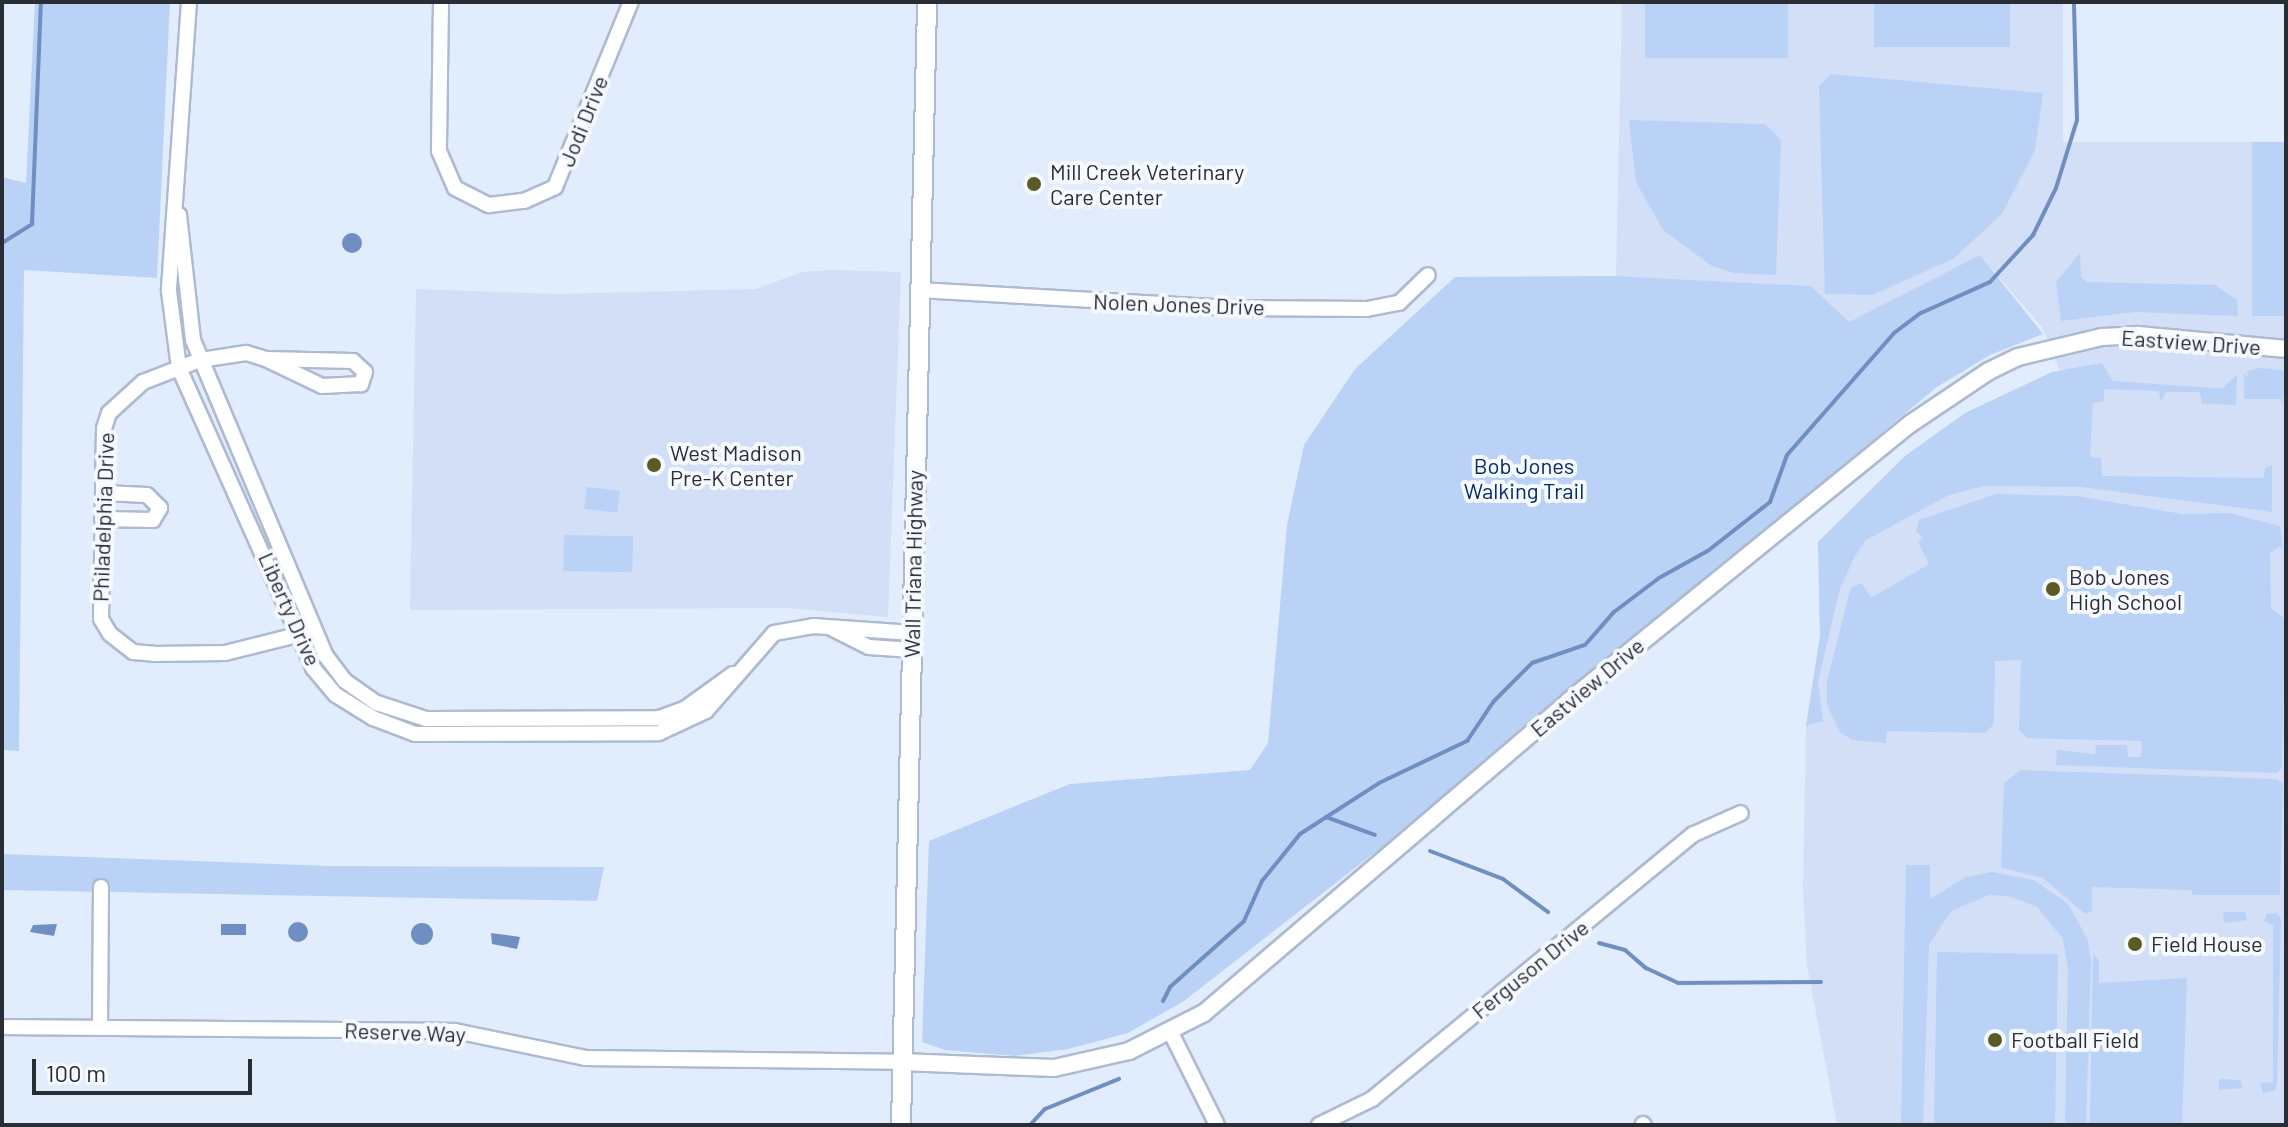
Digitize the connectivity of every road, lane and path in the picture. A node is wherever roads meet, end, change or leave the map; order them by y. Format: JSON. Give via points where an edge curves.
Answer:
{"nodes":[{"id":1,"x":189,"y":2,"type":"edge"},
{"id":2,"x":441,"y":2,"type":"edge"},
{"id":3,"x":631,"y":2,"type":"edge"},
{"id":4,"x":927,"y":2,"type":"edge"},
{"id":5,"x":177,"y":199,"type":"junction"},
{"id":6,"x":1428,"y":275,"type":"dead end"},
{"id":7,"x":919,"y":290,"type":"junction"},
{"id":8,"x":2286,"y":349,"type":"edge"},
{"id":9,"x":266,"y":359,"type":"junction"},
{"id":10,"x":200,"y":360,"type":"junction"},
{"id":11,"x":179,"y":368,"type":"junction"},
{"id":12,"x":103,"y":493,"type":"junction"},
{"id":13,"x":102,"y":519,"type":"junction"},
{"id":14,"x":315,"y":629,"type":"junction"},
{"id":15,"x":299,"y":635,"type":"junction"},
{"id":16,"x":912,"y":641,"type":"junction"},
{"id":17,"x":736,"y":672,"type":"junction"},
{"id":18,"x":1741,"y":813,"type":"dead end"},
{"id":19,"x":101,"y":887,"type":"dead end"},
{"id":20,"x":2,"y":1027,"type":"edge"},
{"id":21,"x":100,"y":1028,"type":"junction"},
{"id":22,"x":1170,"y":1031,"type":"junction"},
{"id":23,"x":902,"y":1062,"type":"junction"},
{"id":24,"x":901,"y":1125,"type":"edge"},
{"id":25,"x":1217,"y":1125,"type":"edge"},
{"id":26,"x":1319,"y":1125,"type":"edge"}],
"edges":[{"from":1,"to":5,"type":"street","name":"Liberty Drive"},
{"from":2,"to":3,"type":"street","name":"Jodi Drive","via":[[439,151],[455,188],[489,205],[524,201],[555,187]]},
{"from":4,"to":7,"type":"main road","name":"Wall Triana Highway"},
{"from":5,"to":10,"type":"street","name":"Liberty Drive","via":[[187,312]]},
{"from":5,"to":11,"type":"street","name":"Liberty Drive","via":[[169,291]]},
{"from":6,"to":7,"type":"street","name":"Nolen Jones Drive","via":[[1399,303],[1367,309],[1234,308]]},
{"from":7,"to":16,"type":"main road","name":"Wall Triana Highway"},
{"from":8,"to":22,"type":"street","name":"Eastview Drive","via":[[2102,337],[2018,357],[1989,371],[1910,424],[1569,701],[1204,1013]]},
{"from":9,"to":9,"type":"street","name":"Philadelphia Drive","via":[[353,361],[365,372],[361,384],[322,386]]},
{"from":9,"to":10,"type":"street","name":"Philadelphia Drive","via":[[246,353]]},
{"from":10,"to":11,"type":"street","name":"Philadelphia Drive"},
{"from":10,"to":14,"type":"street","name":"Liberty Drive"},
{"from":11,"to":12,"type":"street","name":"Philadelphia Drive","via":[[143,382],[109,413]]},
{"from":11,"to":15,"type":"street","name":"Liberty Drive"},
{"from":12,"to":13,"type":"street","name":"Philadelphia Drive"},
{"from":12,"to":13,"type":"street","via":[[147,495],[160,508],[153,520]]},
{"from":13,"to":15,"type":"street","name":"Philadelphia Drive","via":[[101,619],[133,652],[225,653]]},
{"from":14,"to":15,"type":"street","name":"Philadelphia Drive"},
{"from":14,"to":17,"type":"street","name":"Liberty Drive","via":[[345,681],[377,703],[426,719],[659,718],[686,708]]},
{"from":15,"to":17,"type":"street","name":"Liberty Drive","via":[[313,668],[336,695],[373,718],[415,734],[670,731],[706,711]]},
{"from":16,"to":17,"type":"street","name":"Liberty Drive","via":[[869,647],[833,629],[798,627],[774,633]]},
{"from":16,"to":23,"type":"main road","name":"Wall Triana Highway"},
{"from":18,"to":26,"type":"street","name":"Ferguson Drive","via":[[1694,834],[1372,1099]]},
{"from":19,"to":21,"type":"street"},
{"from":20,"to":21,"type":"street","name":"Reserve Way"},
{"from":21,"to":23,"type":"street","name":"Reserve Way","via":[[455,1031],[585,1058]]},
{"from":22,"to":23,"type":"street","name":"Eastview Drive","via":[[1129,1051],[1054,1068]]},
{"from":22,"to":25,"type":"street"},
{"from":23,"to":24,"type":"main road","name":"Wall Triana Highway"}]}
